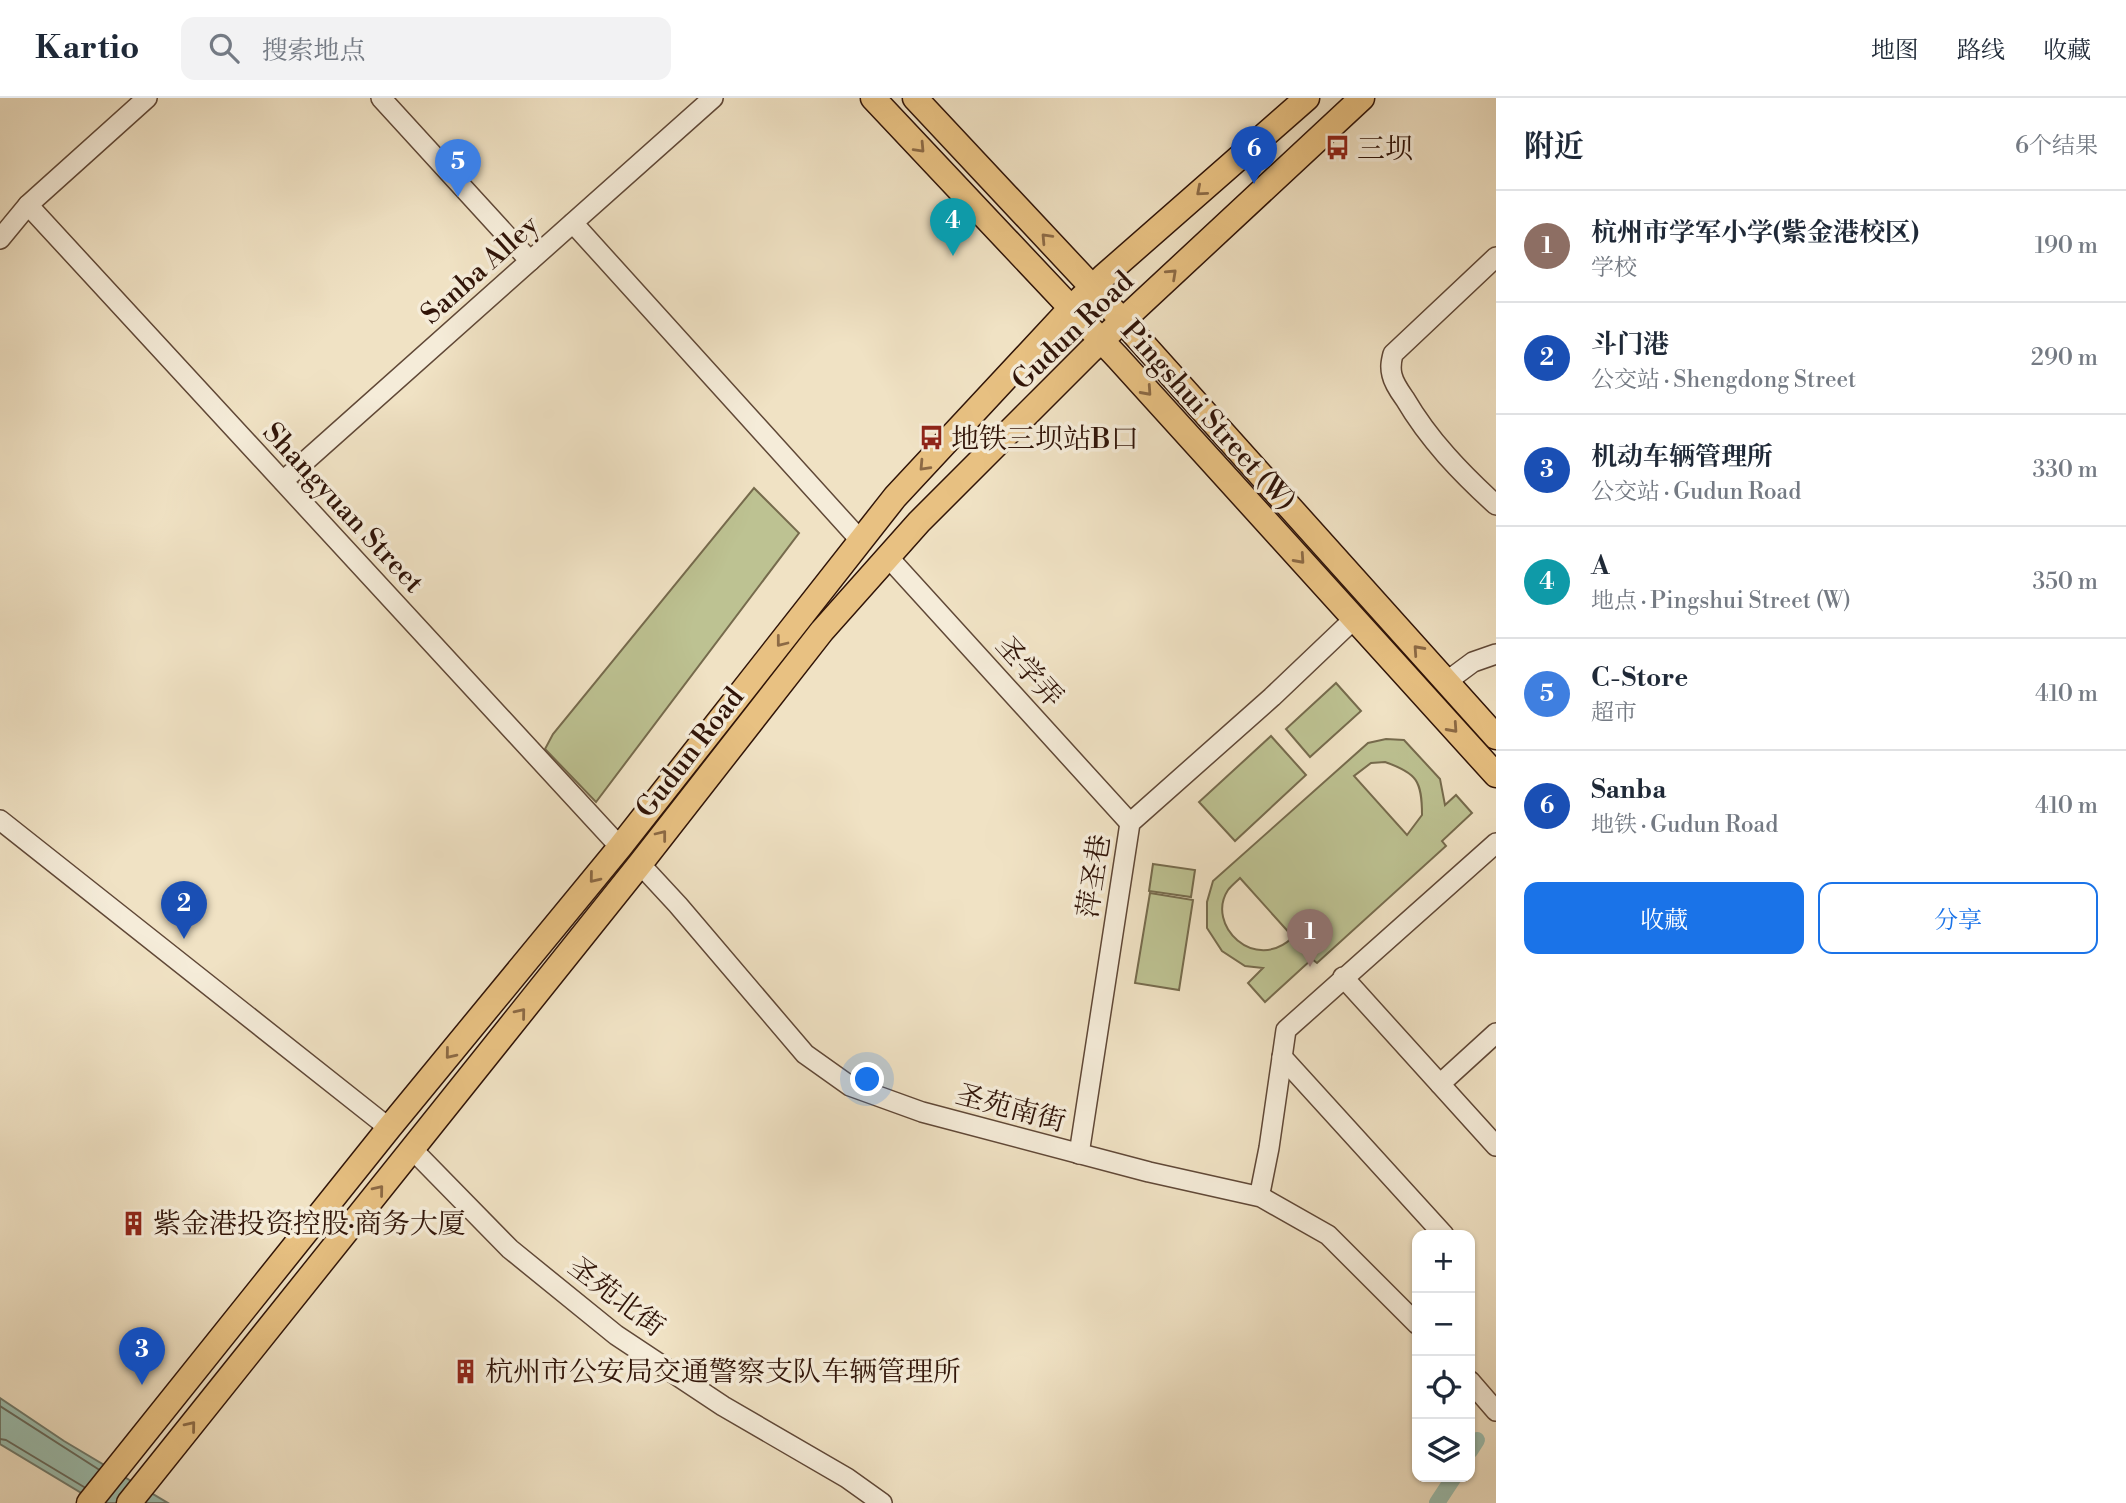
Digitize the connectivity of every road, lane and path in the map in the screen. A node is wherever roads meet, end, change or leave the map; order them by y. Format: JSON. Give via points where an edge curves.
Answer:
{"nodes":[{"id":1,"x":147,"y":98,"type":"edge"},
{"id":2,"x":381,"y":98,"type":"edge"},
{"id":3,"x":713,"y":98,"type":"edge"},
{"id":4,"x":873,"y":98,"type":"edge"},
{"id":5,"x":915,"y":98,"type":"edge"},
{"id":6,"x":1307,"y":98,"type":"edge"},
{"id":7,"x":1362,"y":98,"type":"edge"},
{"id":8,"x":28,"y":205,"type":"junction"},
{"id":9,"x":573,"y":223,"type":"junction"},
{"id":10,"x":0,"y":239,"type":"edge"},
{"id":11,"x":1496,"y":257,"type":"edge"},
{"id":12,"x":530,"y":261,"type":"junction"},
{"id":13,"x":1093,"y":288,"type":"junction"},
{"id":14,"x":1071,"y":309,"type":"junction"},
{"id":15,"x":1122,"y":321,"type":"junction"},
{"id":16,"x":1101,"y":340,"type":"junction"},
{"id":17,"x":283,"y":481,"type":"junction"},
{"id":18,"x":1496,"y":505,"type":"edge"},
{"id":19,"x":860,"y":541,"type":"junction"},
{"id":20,"x":888,"y":557,"type":"junction"},
{"id":21,"x":1354,"y":619,"type":"junction"},
{"id":22,"x":1496,"y":654,"type":"edge"},
{"id":23,"x":1446,"y":682,"type":"junction"},
{"id":24,"x":1496,"y":737,"type":"edge"},
{"id":25,"x":1496,"y":775,"type":"edge"},
{"id":26,"x":0,"y":820,"type":"edge"},
{"id":27,"x":1130,"y":823,"type":"junction"},
{"id":28,"x":1496,"y":843,"type":"edge"},
{"id":29,"x":620,"y":847,"type":"junction"},
{"id":30,"x":640,"y":864,"type":"junction"},
{"id":31,"x":1343,"y":977,"type":"junction"},
{"id":32,"x":1496,"y":1033,"type":"edge"},
{"id":33,"x":1283,"y":1057,"type":"junction"},
{"id":34,"x":1440,"y":1084,"type":"junction"},
{"id":35,"x":389,"y":1128,"type":"junction"},
{"id":36,"x":1496,"y":1146,"type":"edge"},
{"id":37,"x":412,"y":1149,"type":"junction"},
{"id":38,"x":1079,"y":1154,"type":"junction"},
{"id":39,"x":1261,"y":1188,"type":"dead end"},
{"id":40,"x":1439,"y":1230,"type":"edge"},
{"id":41,"x":1412,"y":1319,"type":"edge"},
{"id":42,"x":1475,"y":1387,"type":"edge"},
{"id":43,"x":1496,"y":1411,"type":"edge"},
{"id":44,"x":89,"y":1503,"type":"edge"},
{"id":45,"x":129,"y":1503,"type":"edge"},
{"id":46,"x":882,"y":1503,"type":"edge"}],
"edges":[{"from":1,"to":8,"type":"street"},
{"from":2,"to":12,"type":"street"},
{"from":3,"to":9,"type":"street","name":"Sanba Alley"},
{"from":4,"to":14,"type":"main road","name":"Pingshui Street (W)","one_way":true},
{"from":13,"to":5,"type":"main road","name":"Pingshui Street (W)","one_way":true},
{"from":6,"to":13,"type":"main road","name":"Gudun Road","one_way":true},
{"from":15,"to":7,"type":"main road","name":"Gudun Road","one_way":true},
{"from":8,"to":10,"type":"street"},
{"from":8,"to":17,"type":"street","name":"Shangyuan Street"},
{"from":9,"to":12,"type":"street","name":"Sanba Alley"},
{"from":9,"to":19,"type":"street"},
{"from":11,"to":18,"type":"street","via":[[1393,354],[1390,366],[1392,379],[1433,440]]},
{"from":12,"to":17,"type":"street","name":"Sanba Alley"},
{"from":13,"to":14,"type":"main road","name":"Gudun Road"},
{"from":13,"to":15,"type":"main road","name":"Pingshui Street (W)"},
{"from":14,"to":16,"type":"main road","name":"Pingshui Street (W)"},
{"from":14,"to":19,"type":"main road","name":"Gudun Road","one_way":true,"via":[[895,497]]},
{"from":15,"to":16,"type":"main road","name":"Gudun Road"},
{"from":23,"to":15,"type":"main road","name":"Pingshui Street (W)","one_way":true},
{"from":16,"to":20,"type":"main road","name":"Gudun Road"},
{"from":16,"to":21,"type":"main road","name":"Pingshui Street (W)","one_way":true},
{"from":17,"to":29,"type":"street","name":"Shangyuan Street"},
{"from":19,"to":29,"type":"main road","name":"Gudun Road","one_way":true},
{"from":20,"to":27,"type":"street","name":"圣学弄"},
{"from":30,"to":20,"type":"main road","name":"Gudun Road","one_way":true,"via":[[822,631]]},
{"from":21,"to":25,"type":"main road","name":"Pingshui Street (W)","one_way":true},
{"from":21,"to":27,"type":"street","name":"萍圣巷"},
{"from":22,"to":23,"type":"street","via":[[1474,662]]},
{"from":23,"to":24,"type":"main road","name":"Pingshui Street (W)"},
{"from":26,"to":35,"type":"street"},
{"from":27,"to":38,"type":"street","name":"萍圣巷"},
{"from":28,"to":31,"type":"street"},
{"from":29,"to":35,"type":"main road","name":"Gudun Road","one_way":true},
{"from":37,"to":30,"type":"main road","name":"Gudun Road","one_way":true},
{"from":30,"to":38,"type":"street","name":"圣苑南街","via":[[805,1054],[850,1086],[922,1112]]},
{"from":31,"to":33,"type":"street","via":[[1286,1030]]},
{"from":31,"to":34,"type":"street"},
{"from":32,"to":34,"type":"street"},
{"from":33,"to":39,"type":"street"},
{"from":33,"to":40,"type":"street"},
{"from":34,"to":36,"type":"street"},
{"from":35,"to":44,"type":"main road","name":"Gudun Road"},
{"from":45,"to":37,"type":"main road","name":"Gudun Road","one_way":true},
{"from":37,"to":46,"type":"street","name":"圣苑北街","via":[[510,1249],[616,1335]]},
{"from":38,"to":41,"type":"street","name":"圣苑南街","via":[[1261,1197],[1328,1235]]},
{"from":42,"to":43,"type":"street"}]}
